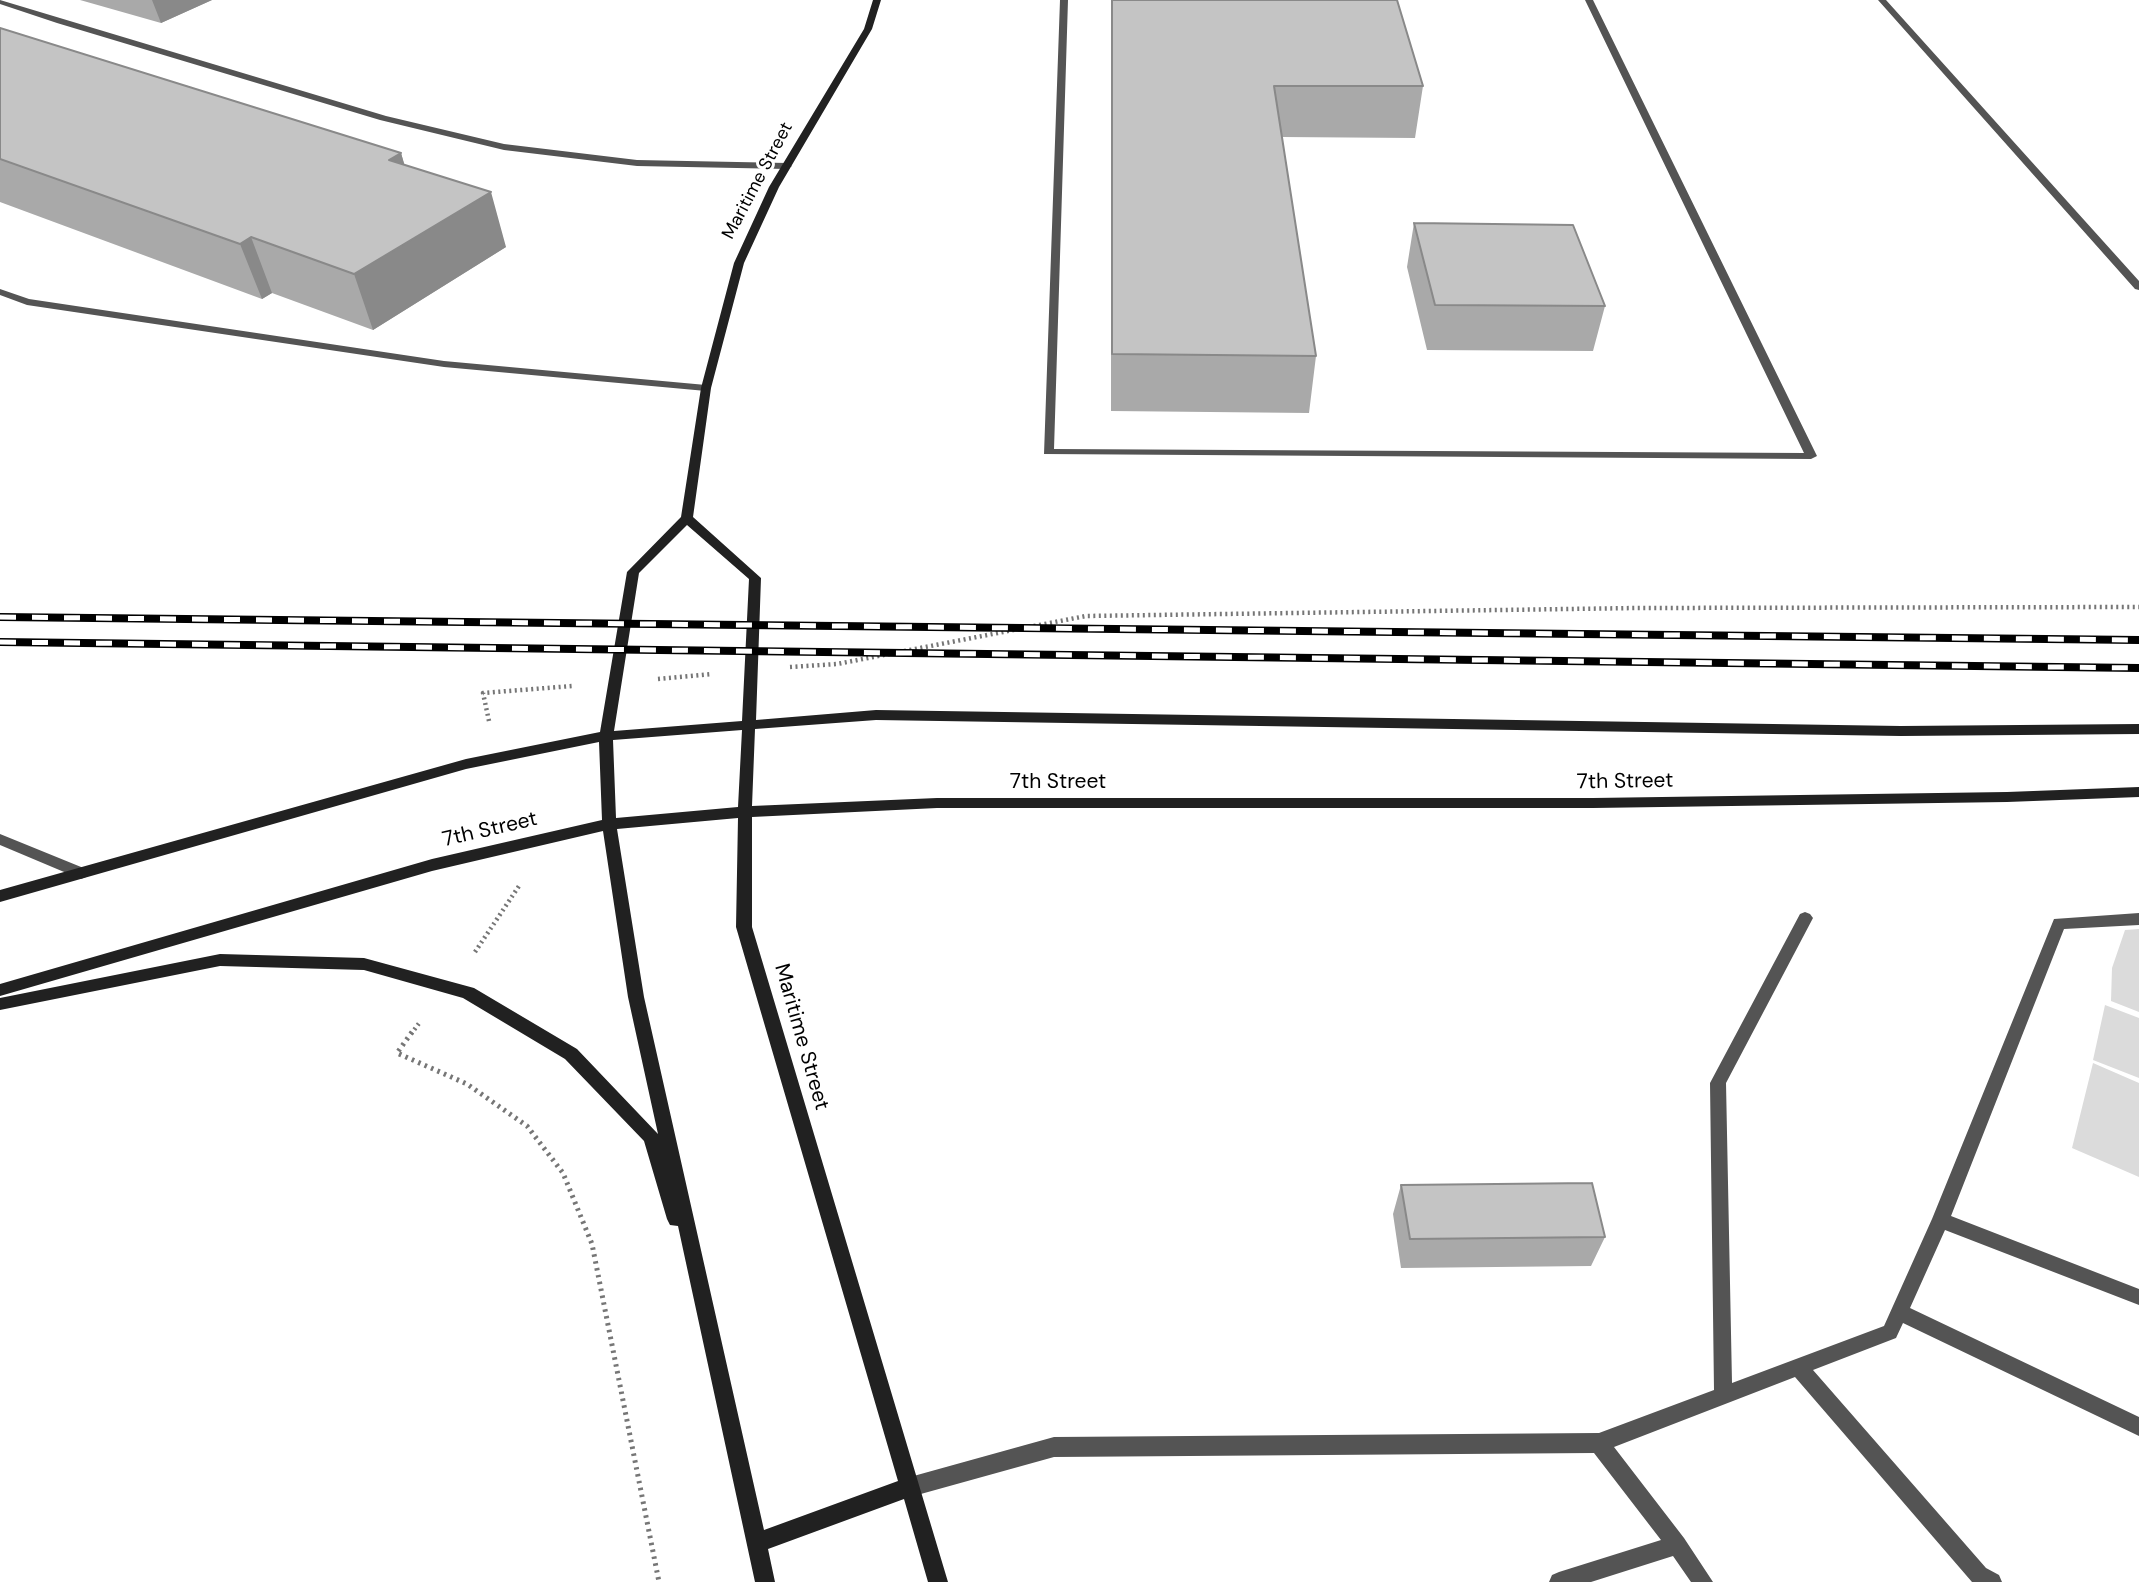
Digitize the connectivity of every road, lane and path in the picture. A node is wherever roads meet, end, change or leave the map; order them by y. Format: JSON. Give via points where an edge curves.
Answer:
{"nodes":[{"id":1,"x":877,"y":0,"type":"edge"},
{"id":2,"x":1064,"y":0,"type":"edge"},
{"id":3,"x":1588,"y":0,"type":"edge"},
{"id":4,"x":1882,"y":0,"type":"edge"},
{"id":5,"x":0,"y":1,"type":"edge"},
{"id":6,"x":787,"y":166,"type":"junction"},
{"id":7,"x":2139,"y":287,"type":"edge"},
{"id":8,"x":0,"y":292,"type":"edge"},
{"id":9,"x":706,"y":388,"type":"junction"},
{"id":10,"x":687,"y":517,"type":"junction"},
{"id":11,"x":2139,"y":607,"type":"edge"},
{"id":12,"x":837,"y":664,"type":"dead end"},
{"id":13,"x":749,"y":726,"type":"junction"},
{"id":14,"x":2139,"y":729,"type":"edge"},
{"id":15,"x":606,"y":736,"type":"junction"},
{"id":16,"x":2139,"y":792,"type":"edge"},
{"id":17,"x":745,"y":813,"type":"junction"},
{"id":18,"x":609,"y":824,"type":"junction"},
{"id":19,"x":0,"y":839,"type":"edge"},
{"id":20,"x":81,"y":873,"type":"junction"},
{"id":21,"x":522,"y":882,"type":"dead end"},
{"id":22,"x":0,"y":897,"type":"edge"},
{"id":23,"x":1805,"y":918,"type":"dead end"},
{"id":24,"x":2139,"y":919,"type":"edge"},
{"id":25,"x":481,"y":944,"type":"dead end"},
{"id":26,"x":0,"y":990,"type":"edge"},
{"id":27,"x":0,"y":1004,"type":"edge"},
{"id":28,"x":397,"y":1053,"type":"dead end"},
{"id":29,"x":1941,"y":1220,"type":"junction"},
{"id":30,"x":2139,"y":1297,"type":"edge"},
{"id":31,"x":704,"y":1310,"type":"junction"},
{"id":32,"x":1899,"y":1312,"type":"junction"},
{"id":33,"x":1798,"y":1367,"type":"junction"},
{"id":34,"x":1723,"y":1396,"type":"junction"},
{"id":35,"x":2139,"y":1427,"type":"edge"},
{"id":36,"x":1600,"y":1443,"type":"junction"},
{"id":37,"x":910,"y":1487,"type":"junction"},
{"id":38,"x":756,"y":1543,"type":"junction"},
{"id":39,"x":1677,"y":1545,"type":"junction"},
{"id":40,"x":659,"y":1582,"type":"edge"},
{"id":41,"x":765,"y":1582,"type":"edge"},
{"id":42,"x":938,"y":1582,"type":"edge"},
{"id":43,"x":1559,"y":1582,"type":"edge"},
{"id":44,"x":1703,"y":1582,"type":"edge"},
{"id":45,"x":1992,"y":1582,"type":"edge"}],
"edges":[{"from":1,"to":6,"type":"main road","name":"Maritime Street","via":[[868,29]]},
{"from":2,"to":3,"type":"lane","via":[[1048,452],[1811,456]]},
{"from":4,"to":7,"type":"lane"},
{"from":5,"to":6,"type":"lane","via":[[383,118],[504,147],[637,163]]},
{"from":6,"to":9,"type":"main road","name":"Maritime Street","via":[[739,262]]},
{"from":8,"to":9,"type":"lane","via":[[27,302],[444,364]]},
{"from":9,"to":10,"type":"main road","name":"Maritime Street"},
{"from":10,"to":13,"type":"main road","name":"Maritime Street","via":[[755,578]]},
{"from":10,"to":15,"type":"main road","via":[[633,572]]},
{"from":11,"to":12,"type":"path","via":[[1087,616]]},
{"from":13,"to":14,"type":"main road","via":[[876,715],[1901,731]]},
{"from":13,"to":15,"type":"main road"},
{"from":13,"to":17,"type":"main road","name":"Maritime Street"},
{"from":15,"to":18,"type":"main road"},
{"from":15,"to":20,"type":"main road","via":[[466,764]]},
{"from":16,"to":17,"type":"main road","name":"7th Street","via":[[1593,803],[937,803]]},
{"from":17,"to":18,"type":"main road","name":"7th Street"},
{"from":17,"to":37,"type":"main road","name":"Maritime Street","via":[[744,927]]},
{"from":18,"to":26,"type":"main road","name":"7th Street","via":[[432,866]]},
{"from":18,"to":31,"type":"main road","via":[[636,997]]},
{"from":19,"to":20,"type":"lane"},
{"from":20,"to":22,"type":"main road"},
{"from":21,"to":25,"type":"path"},
{"from":23,"to":34,"type":"lane","via":[[1718,1083]]},
{"from":24,"to":29,"type":"lane","via":[[2059,923]]},
{"from":27,"to":31,"type":"main road","via":[[220,960],[364,964],[468,993],[571,1054],[650,1137]]},
{"from":28,"to":40,"type":"path","via":[[467,1084],[527,1126],[563,1173],[592,1244]]},
{"from":29,"to":30,"type":"lane"},
{"from":29,"to":32,"type":"lane"},
{"from":31,"to":38,"type":"main road"},
{"from":32,"to":33,"type":"lane","via":[[1890,1332]]},
{"from":32,"to":35,"type":"lane"},
{"from":33,"to":34,"type":"lane"},
{"from":33,"to":45,"type":"lane","via":[[1979,1575]]},
{"from":34,"to":36,"type":"lane"},
{"from":36,"to":37,"type":"lane","via":[[1054,1447]]},
{"from":36,"to":39,"type":"lane"},
{"from":37,"to":38,"type":"main road"},
{"from":37,"to":42,"type":"main road","name":"Maritime Street"},
{"from":38,"to":41,"type":"main road"},
{"from":39,"to":43,"type":"lane"},
{"from":39,"to":44,"type":"lane"}]}
